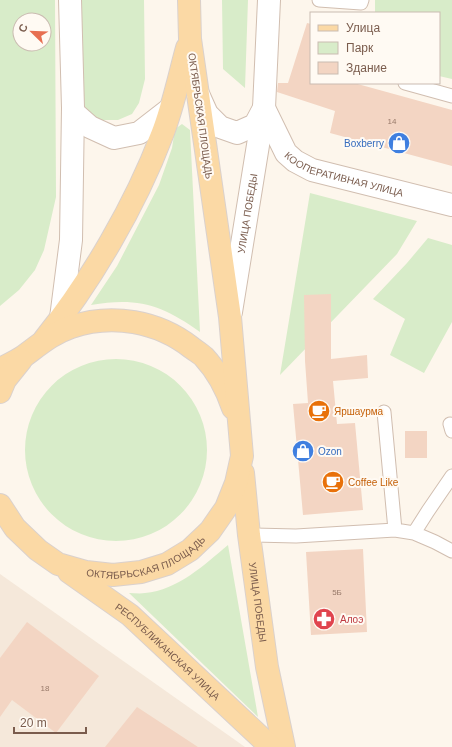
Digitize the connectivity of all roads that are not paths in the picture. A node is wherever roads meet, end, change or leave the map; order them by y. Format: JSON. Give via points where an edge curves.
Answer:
{"nodes":[{"id":1,"x":70,"y":0,"type":"edge"},
{"id":2,"x":189,"y":0,"type":"edge"},
{"id":3,"x":269,"y":0,"type":"edge"},
{"id":4,"x":319,"y":0,"type":"edge"},
{"id":5,"x":362,"y":5,"type":"edge"},
{"id":6,"x":190,"y":39,"type":"junction"},
{"id":7,"x":408,"y":84,"type":"edge"},
{"id":8,"x":198,"y":94,"type":"junction"},
{"id":9,"x":452,"y":96,"type":"edge"},
{"id":10,"x":264,"y":108,"type":"junction"},
{"id":11,"x":170,"y":109,"type":"junction"},
{"id":12,"x":73,"y":112,"type":"junction"},
{"id":13,"x":452,"y":205,"type":"edge"},
{"id":14,"x":230,"y":317,"type":"junction"},
{"id":15,"x":61,"y":318,"type":"junction"},
{"id":16,"x":44,"y":340,"type":"junction"},
{"id":17,"x":24,"y":356,"type":"junction"},
{"id":18,"x":0,"y":369,"type":"edge"},
{"id":19,"x":0,"y":392,"type":"edge"},
{"id":20,"x":384,"y":412,"type":"dead end"},
{"id":21,"x":241,"y":434,"type":"junction"},
{"id":22,"x":242,"y":456,"type":"junction"},
{"id":23,"x":452,"y":476,"type":"edge"},
{"id":24,"x":0,"y":505,"type":"edge"},
{"id":25,"x":0,"y":527,"type":"edge"},
{"id":26,"x":395,"y":530,"type":"junction"},
{"id":27,"x":414,"y":534,"type":"junction"},
{"id":28,"x":249,"y":535,"type":"junction"},
{"id":29,"x":38,"y":550,"type":"junction"},
{"id":30,"x":452,"y":551,"type":"edge"},
{"id":31,"x":58,"y":564,"type":"junction"},
{"id":32,"x":271,"y":747,"type":"edge"},
{"id":33,"x":284,"y":747,"type":"edge"}],
"edges":[{"from":1,"to":12,"type":"street"},
{"from":2,"to":6,"type":"main road"},
{"from":3,"to":10,"type":"street","name":"УЛИЦА ПОБЕДЫ"},
{"from":4,"to":5,"type":"lane"},
{"from":6,"to":8,"type":"main road","name":"ОКТЯБРЬСКАЯ ПЛОЩАДЬ"},
{"from":6,"to":11,"type":"main road","name":"ОКТЯБРЬСКАЯ ПЛОЩАДЬ"},
{"from":7,"to":9,"type":"lane"},
{"from":8,"to":10,"type":"street","name":"УЛИЦА ПОБЕДЫ","via":[[207,114],[220,127],[237,133],[255,125]]},
{"from":8,"to":14,"type":"main road","name":"ОКТЯБРЬСКАЯ ПЛОЩАДЬ"},
{"from":10,"to":13,"type":"street","name":"КООПЕРАТИВНАЯ УЛИЦА","via":[[286,153],[312,170]]},
{"from":10,"to":14,"type":"street","name":"УЛИЦА ПОБЕДЫ"},
{"from":11,"to":12,"type":"street","via":[[139,133],[114,138],[90,127]]},
{"from":11,"to":15,"type":"main road","name":"ОКТЯБРЬСКАЯ ПЛОЩАДЬ","via":[[146,174],[99,260]]},
{"from":12,"to":15,"type":"street","via":[[72,240]]},
{"from":14,"to":21,"type":"main road","name":"ОКТЯБРЬСКАЯ ПЛОЩАДЬ"},
{"from":15,"to":16,"type":"main road","name":"ОКТЯБРЬСКАЯ ПЛОЩАДЬ"},
{"from":16,"to":17,"type":"main road","name":"ОКТЯБРЬСКАЯ ПЛОЩАДЬ"},
{"from":16,"to":21,"type":"main road","name":"ОКТЯБРЬСКАЯ ПЛОЩАДЬ","via":[[70,327],[98,321],[127,320],[155,326],[181,339],[204,357],[220,379]]},
{"from":17,"to":18,"type":"main road","name":"ОКТЯБРЬСКАЯ ПЛОЩАДЬ"},
{"from":17,"to":19,"type":"main road","name":"ОКТЯБРЬСКАЯ ПЛОЩАДЬ","via":[[5,380]]},
{"from":20,"to":26,"type":"lane"},
{"from":21,"to":22,"type":"main road","name":"ОКТЯБРЬСКАЯ ПЛОЩАДЬ"},
{"from":22,"to":28,"type":"main road","name":"УЛИЦА ПОБЕДЫ"},
{"from":22,"to":31,"type":"main road","name":"ОКТЯБРЬСКАЯ ПЛОЩАДЬ","via":[[236,483],[226,508],[210,531],[190,550],[166,564],[141,572],[113,575],[86,572]]},
{"from":23,"to":27,"type":"lane"},
{"from":24,"to":29,"type":"main road","name":"ОКТЯБРЬСКАЯ ПЛОЩАДЬ","via":[[15,528]]},
{"from":25,"to":29,"type":"main road"},
{"from":26,"to":27,"type":"lane"},
{"from":26,"to":28,"type":"lane","via":[[296,536]]},
{"from":27,"to":30,"type":"lane"},
{"from":28,"to":33,"type":"main road","name":"УЛИЦА ПОБЕДЫ","via":[[267,667]]},
{"from":29,"to":31,"type":"main road","name":"ОКТЯБРЬСКАЯ ПЛОЩАДЬ"},
{"from":31,"to":32,"type":"main road","name":"РЕСПУБЛИКАНСКАЯ УЛИЦА","via":[[130,615]]}]}
